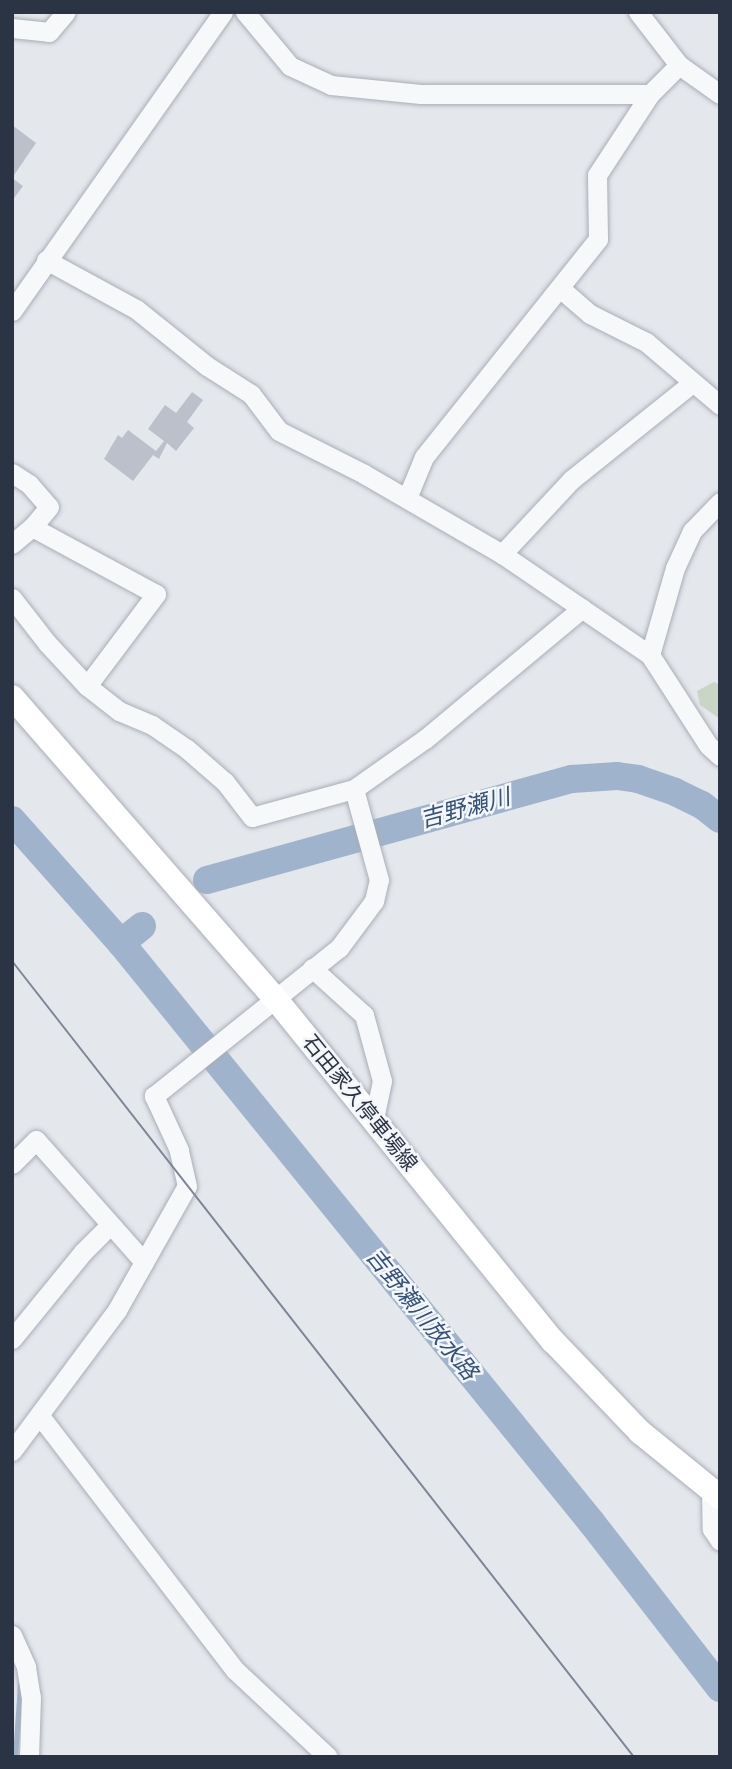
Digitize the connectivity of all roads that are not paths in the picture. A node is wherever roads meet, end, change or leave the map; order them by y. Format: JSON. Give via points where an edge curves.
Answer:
{"nodes":[{"id":1,"x":66,"y":12,"type":"edge"},
{"id":2,"x":223,"y":12,"type":"edge"},
{"id":3,"x":245,"y":12,"type":"edge"},
{"id":4,"x":638,"y":12,"type":"edge"},
{"id":5,"x":12,"y":28,"type":"edge"},
{"id":6,"x":680,"y":65,"type":"junction"},
{"id":7,"x":650,"y":94,"type":"junction"},
{"id":8,"x":720,"y":94,"type":"edge"},
{"id":9,"x":46,"y":260,"type":"junction"},
{"id":10,"x":561,"y":289,"type":"junction"},
{"id":11,"x":12,"y":311,"type":"edge"},
{"id":12,"x":692,"y":383,"type":"junction"},
{"id":13,"x":720,"y":405,"type":"edge"},
{"id":14,"x":12,"y":474,"type":"edge"},
{"id":15,"x":407,"y":498,"type":"junction"},
{"id":16,"x":720,"y":502,"type":"edge"},
{"id":17,"x":32,"y":527,"type":"junction"},
{"id":18,"x":12,"y":544,"type":"edge"},
{"id":19,"x":502,"y":554,"type":"junction"},
{"id":20,"x":12,"y":598,"type":"edge"},
{"id":21,"x":582,"y":608,"type":"junction"},
{"id":22,"x":650,"y":655,"type":"junction"},
{"id":23,"x":87,"y":686,"type":"junction"},
{"id":24,"x":12,"y":697,"type":"edge"},
{"id":25,"x":720,"y":756,"type":"edge"},
{"id":26,"x":354,"y":789,"type":"junction"},
{"id":27,"x":312,"y":968,"type":"junction"},
{"id":28,"x":274,"y":998,"type":"junction"},
{"id":29,"x":374,"y":1120,"type":"junction"},
{"id":30,"x":12,"y":1164,"type":"edge"},
{"id":31,"x":110,"y":1225,"type":"junction"},
{"id":32,"x":144,"y":1262,"type":"junction"},
{"id":33,"x":12,"y":1339,"type":"edge"},
{"id":34,"x":40,"y":1416,"type":"junction"},
{"id":35,"x":12,"y":1451,"type":"edge"},
{"id":36,"x":715,"y":1494,"type":"edge"},
{"id":37,"x":720,"y":1541,"type":"edge"},
{"id":38,"x":12,"y":1635,"type":"edge"},
{"id":39,"x":29,"y":1757,"type":"edge"},
{"id":40,"x":328,"y":1757,"type":"edge"}],
"edges":[{"from":1,"to":5,"type":"street","via":[[49,32]]},
{"from":2,"to":9,"type":"street"},
{"from":3,"to":7,"type":"street","via":[[290,66],[331,85],[421,94]]},
{"from":4,"to":6,"type":"street"},
{"from":6,"to":7,"type":"street"},
{"from":6,"to":8,"type":"street"},
{"from":7,"to":10,"type":"street","via":[[597,175],[598,239]]},
{"from":9,"to":11,"type":"street"},
{"from":9,"to":15,"type":"street","via":[[136,309],[207,366],[251,394],[279,431]]},
{"from":10,"to":12,"type":"street","via":[[590,314],[646,342]]},
{"from":10,"to":15,"type":"street","via":[[424,457]]},
{"from":12,"to":13,"type":"street"},
{"from":12,"to":19,"type":"street","via":[[571,480]]},
{"from":14,"to":17,"type":"street","via":[[29,484],[49,507]]},
{"from":15,"to":19,"type":"street"},
{"from":16,"to":22,"type":"street","via":[[692,531],[675,568]]},
{"from":17,"to":18,"type":"street"},
{"from":17,"to":23,"type":"street","via":[[156,594]]},
{"from":19,"to":21,"type":"street"},
{"from":20,"to":23,"type":"street"},
{"from":21,"to":22,"type":"street"},
{"from":21,"to":26,"type":"street","via":[[425,739]]},
{"from":22,"to":25,"type":"street","via":[[708,745]]},
{"from":23,"to":26,"type":"street","via":[[187,750],[225,782],[252,817]]},
{"from":24,"to":28,"type":"main road","name":"石田家久停車場線"},
{"from":26,"to":27,"type":"street","via":[[379,880],[374,901],[357,927]]},
{"from":27,"to":28,"type":"street"},
{"from":27,"to":29,"type":"street","via":[[364,1014],[383,1082]]},
{"from":28,"to":29,"type":"main road","name":"石田家久停車場線"},
{"from":28,"to":32,"type":"street","via":[[161,1089],[154,1100],[179,1150],[187,1186]]},
{"from":29,"to":36,"type":"main road","name":"石田家久停車場線","via":[[595,1388]]},
{"from":30,"to":31,"type":"street","via":[[36,1140]]},
{"from":31,"to":32,"type":"street"},
{"from":31,"to":33,"type":"street"},
{"from":32,"to":34,"type":"street","via":[[117,1310]]},
{"from":34,"to":35,"type":"street"},
{"from":34,"to":40,"type":"street","via":[[235,1670]]},
{"from":36,"to":37,"type":"street","via":[[712,1529]]},
{"from":38,"to":39,"type":"street","via":[[26,1667],[31,1697]]}]}
